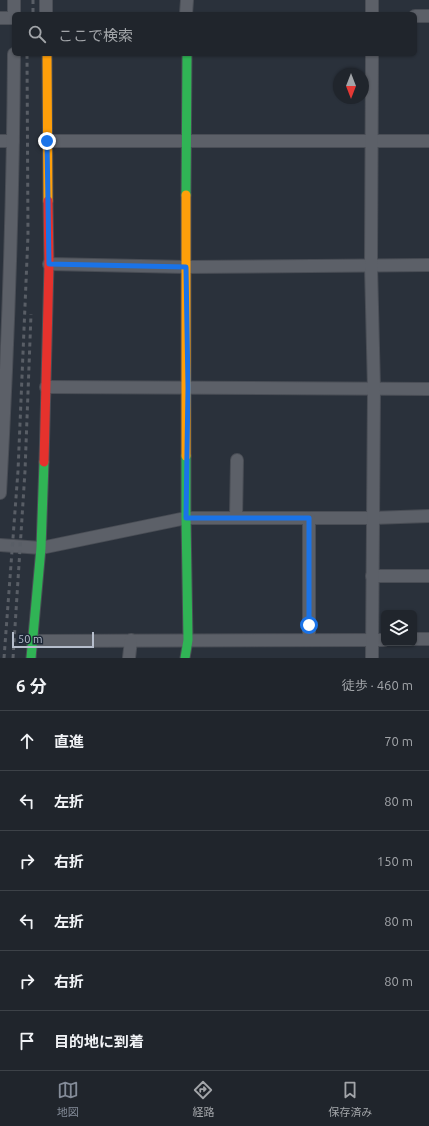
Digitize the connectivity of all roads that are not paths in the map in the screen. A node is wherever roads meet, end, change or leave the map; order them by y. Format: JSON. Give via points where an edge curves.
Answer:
{"nodes":[{"id":1,"x":14,"y":0,"type":"edge"},
{"id":2,"x":46,"y":0,"type":"edge"},
{"id":3,"x":187,"y":0,"type":"edge"},
{"id":4,"x":372,"y":0,"type":"edge"},
{"id":5,"x":14,"y":12,"type":"edge"},
{"id":6,"x":46,"y":12,"type":"edge"},
{"id":7,"x":186,"y":12,"type":"edge"},
{"id":8,"x":372,"y":12,"type":"edge"},
{"id":9,"x":417,"y":16,"type":"edge"},
{"id":10,"x":429,"y":16,"type":"edge"},
{"id":11,"x":0,"y":18,"type":"edge"},
{"id":12,"x":12,"y":18,"type":"edge"},
{"id":13,"x":14,"y":56,"type":"edge"},
{"id":14,"x":47,"y":56,"type":"edge"},
{"id":15,"x":186,"y":56,"type":"edge"},
{"id":16,"x":372,"y":56,"type":"edge"},
{"id":17,"x":0,"y":141,"type":"edge"},
{"id":18,"x":13,"y":141,"type":"junction"},
{"id":19,"x":47,"y":141,"type":"junction"},
{"id":20,"x":429,"y":141,"type":"edge"},
{"id":21,"x":187,"y":142,"type":"junction"},
{"id":22,"x":371,"y":142,"type":"junction"},
{"id":23,"x":49,"y":264,"type":"junction"},
{"id":24,"x":429,"y":265,"type":"edge"},
{"id":25,"x":371,"y":266,"type":"junction"},
{"id":26,"x":5,"y":267,"type":"edge"},
{"id":27,"x":186,"y":267,"type":"junction"},
{"id":28,"x":46,"y":387,"type":"junction"},
{"id":29,"x":188,"y":388,"type":"junction"},
{"id":30,"x":374,"y":389,"type":"junction"},
{"id":31,"x":429,"y":389,"type":"edge"},
{"id":32,"x":3,"y":392,"type":"edge"},
{"id":33,"x":237,"y":460,"type":"dead end"},
{"id":34,"x":0,"y":493,"type":"edge"},
{"id":35,"x":429,"y":516,"type":"edge"},
{"id":36,"x":186,"y":518,"type":"junction"},
{"id":37,"x":236,"y":518,"type":"junction"},
{"id":38,"x":309,"y":518,"type":"junction"},
{"id":39,"x":372,"y":518,"type":"junction"},
{"id":40,"x":0,"y":545,"type":"edge"},
{"id":41,"x":41,"y":548,"type":"junction"},
{"id":42,"x":372,"y":576,"type":"junction"},
{"id":43,"x":429,"y":576,"type":"edge"},
{"id":44,"x":429,"y":639,"type":"edge"},
{"id":45,"x":131,"y":640,"type":"junction"},
{"id":46,"x":188,"y":640,"type":"junction"},
{"id":47,"x":309,"y":640,"type":"junction"},
{"id":48,"x":371,"y":640,"type":"junction"},
{"id":49,"x":381,"y":640,"type":"edge"},
{"id":50,"x":417,"y":640,"type":"edge"},
{"id":51,"x":32,"y":641,"type":"junction"},
{"id":52,"x":32,"y":658,"type":"edge"},
{"id":53,"x":129,"y":658,"type":"edge"},
{"id":54,"x":185,"y":658,"type":"edge"},
{"id":55,"x":372,"y":658,"type":"edge"}],
"edges":[{"from":1,"to":5,"type":"street"},
{"from":2,"to":6,"type":"street"},
{"from":3,"to":7,"type":"street"},
{"from":4,"to":8,"type":"street"},
{"from":9,"to":10,"type":"street"},
{"from":11,"to":12,"type":"street"},
{"from":13,"to":18,"type":"street"},
{"from":14,"to":19,"type":"street"},
{"from":15,"to":21,"type":"street"},
{"from":16,"to":22,"type":"street"},
{"from":17,"to":18,"type":"street"},
{"from":18,"to":26,"type":"street"},
{"from":19,"to":21,"type":"street"},
{"from":19,"to":23,"type":"street"},
{"from":20,"to":22,"type":"street"},
{"from":21,"to":22,"type":"street"},
{"from":21,"to":27,"type":"street"},
{"from":22,"to":25,"type":"street"},
{"from":23,"to":27,"type":"street"},
{"from":23,"to":28,"type":"street"},
{"from":24,"to":25,"type":"street"},
{"from":25,"to":27,"type":"street"},
{"from":25,"to":30,"type":"street"},
{"from":26,"to":32,"type":"street"},
{"from":27,"to":29,"type":"street"},
{"from":28,"to":29,"type":"street"},
{"from":28,"to":41,"type":"street"},
{"from":29,"to":30,"type":"street"},
{"from":29,"to":36,"type":"street"},
{"from":30,"to":31,"type":"street"},
{"from":30,"to":39,"type":"street"},
{"from":32,"to":34,"type":"street"},
{"from":33,"to":37,"type":"street"},
{"from":35,"to":39,"type":"street"},
{"from":36,"to":37,"type":"street"},
{"from":36,"to":41,"type":"street"},
{"from":36,"to":46,"type":"street"},
{"from":37,"to":38,"type":"street"},
{"from":38,"to":39,"type":"street"},
{"from":38,"to":47,"type":"street"},
{"from":39,"to":42,"type":"street"},
{"from":40,"to":41,"type":"street"},
{"from":41,"to":51,"type":"street"},
{"from":42,"to":43,"type":"street"},
{"from":42,"to":48,"type":"street"},
{"from":44,"to":50,"type":"street"},
{"from":45,"to":46,"type":"street"},
{"from":45,"to":51,"type":"street"},
{"from":45,"to":53,"type":"street"},
{"from":46,"to":47,"type":"street"},
{"from":46,"to":54,"type":"street"},
{"from":47,"to":48,"type":"street"},
{"from":48,"to":49,"type":"street"},
{"from":48,"to":55,"type":"street"},
{"from":51,"to":52,"type":"street"}]}
